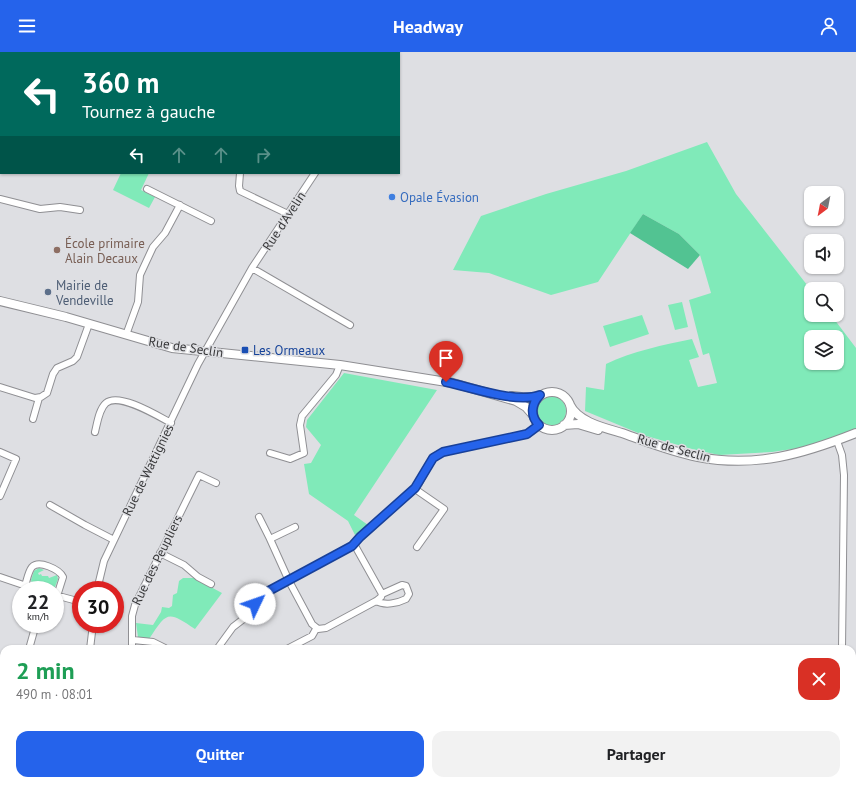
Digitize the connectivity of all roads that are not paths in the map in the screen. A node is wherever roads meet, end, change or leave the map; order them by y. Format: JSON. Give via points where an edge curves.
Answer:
{"nodes":[{"id":1,"x":240,"y":174,"type":"edge"},
{"id":2,"x":314,"y":174,"type":"edge"},
{"id":3,"x":147,"y":189,"type":"dead end"},
{"id":4,"x":0,"y":199,"type":"edge"},
{"id":5,"x":180,"y":205,"type":"junction"},
{"id":6,"x":80,"y":210,"type":"dead end"},
{"id":7,"x":288,"y":214,"type":"junction"},
{"id":8,"x":211,"y":221,"type":"dead end"},
{"id":9,"x":252,"y":268,"type":"junction"},
{"id":10,"x":0,"y":301,"type":"edge"},
{"id":11,"x":89,"y":324,"type":"junction"},
{"id":12,"x":350,"y":325,"type":"dead end"},
{"id":13,"x":126,"y":335,"type":"junction"},
{"id":14,"x":205,"y":352,"type":"junction"},
{"id":15,"x":340,"y":365,"type":"junction"},
{"id":16,"x":0,"y":387,"type":"edge"},
{"id":17,"x":493,"y":394,"type":"junction"},
{"id":18,"x":540,"y":395,"type":"junction"},
{"id":19,"x":39,"y":398,"type":"junction"},
{"id":20,"x":570,"y":405,"type":"junction"},
{"id":21,"x":533,"y":415,"type":"junction"},
{"id":22,"x":33,"y":419,"type":"dead end"},
{"id":23,"x":171,"y":423,"type":"junction"},
{"id":24,"x":539,"y":425,"type":"junction"},
{"id":25,"x":564,"y":425,"type":"junction"},
{"id":26,"x":95,"y":432,"type":"dead end"},
{"id":27,"x":856,"y":433,"type":"edge"},
{"id":28,"x":856,"y":439,"type":"edge"},
{"id":29,"x":838,"y":443,"type":"junction"},
{"id":30,"x":0,"y":452,"type":"edge"},
{"id":31,"x":270,"y":453,"type":"dead end"},
{"id":32,"x":216,"y":483,"type":"dead end"},
{"id":33,"x":415,"y":488,"type":"junction"},
{"id":34,"x":0,"y":496,"type":"edge"},
{"id":35,"x":50,"y":505,"type":"dead end"},
{"id":36,"x":259,"y":517,"type":"dead end"},
{"id":37,"x":295,"y":527,"type":"dead end"},
{"id":38,"x":270,"y":539,"type":"junction"},
{"id":39,"x":114,"y":540,"type":"junction"},
{"id":40,"x":354,"y":544,"type":"junction"},
{"id":41,"x":418,"y":546,"type":"dead end"},
{"id":42,"x":160,"y":553,"type":"junction"},
{"id":43,"x":0,"y":577,"type":"edge"},
{"id":44,"x":12,"y":581,"type":"edge"},
{"id":45,"x":27,"y":581,"type":"edge"},
{"id":46,"x":62,"y":581,"type":"edge"},
{"id":47,"x":99,"y":581,"type":"edge"},
{"id":48,"x":289,"y":581,"type":"junction"},
{"id":49,"x":211,"y":584,"type":"dead end"},
{"id":50,"x":382,"y":594,"type":"junction"},
{"id":51,"x":376,"y":601,"type":"junction"},
{"id":52,"x":316,"y":629,"type":"junction"},
{"id":53,"x":33,"y":633,"type":"edge"},
{"id":54,"x":92,"y":633,"type":"edge"},
{"id":55,"x":133,"y":640,"type":"junction"},
{"id":56,"x":30,"y":645,"type":"edge"},
{"id":57,"x":90,"y":645,"type":"edge"},
{"id":58,"x":132,"y":645,"type":"edge"},
{"id":59,"x":160,"y":645,"type":"edge"},
{"id":60,"x":220,"y":645,"type":"edge"},
{"id":61,"x":295,"y":645,"type":"edge"},
{"id":62,"x":842,"y":645,"type":"edge"}],
"edges":[{"from":1,"to":7,"type":"street","via":[[240,191]]},
{"from":2,"to":7,"type":"street","name":"Rue d'Avelin"},
{"from":3,"to":5,"type":"street"},
{"from":4,"to":6,"type":"street","via":[[40,210],[60,207]]},
{"from":5,"to":8,"type":"street"},
{"from":5,"to":13,"type":"street","via":[[165,233],[153,247],[140,275],[139,298]]},
{"from":7,"to":9,"type":"street","name":"Rue d'Avelin"},
{"from":9,"to":12,"type":"street"},
{"from":9,"to":14,"type":"street","name":"Rue d'Avelin"},
{"from":10,"to":11,"type":"main road","name":"Rue de Seclin"},
{"from":11,"to":13,"type":"main road","name":"Rue de Seclin"},
{"from":11,"to":19,"type":"street","via":[[77,357],[57,368],[47,393]]},
{"from":13,"to":14,"type":"main road","name":"Rue de Seclin","via":[[166,346]]},
{"from":14,"to":15,"type":"main road","name":"Rue de Seclin"},
{"from":14,"to":23,"type":"street","name":"Rue de Wattignies"},
{"from":15,"to":17,"type":"main road","name":"Rue de Seclin","via":[[446,382]]},
{"from":15,"to":31,"type":"street","via":[[336,375],[302,416],[300,425],[304,453],[290,459]]},
{"from":16,"to":19,"type":"street"},
{"from":17,"to":18,"type":"main road","name":"Rue de Seclin","via":[[526,398]]},
{"from":17,"to":21,"type":"main road","name":"Rue de Seclin","via":[[521,404]]},
{"from":18,"to":20,"type":"main road","via":[[557,392],[565,397]]},
{"from":18,"to":21,"type":"main road","via":[[534,404]]},
{"from":19,"to":22,"type":"street"},
{"from":20,"to":25,"type":"main road","via":[[571,414]]},
{"from":20,"to":29,"type":"main road","name":"Rue de Seclin","via":[[579,416],[599,425],[667,449],[710,459],[742,461],[774,458]]},
{"from":21,"to":24,"type":"main road"},
{"from":23,"to":26,"type":"street","via":[[137,405],[114,400],[104,405]]},
{"from":23,"to":39,"type":"street","name":"Rue de Wattignies"},
{"from":24,"to":25,"type":"main road","via":[[553,430]]},
{"from":24,"to":33,"type":"street","via":[[527,434],[437,454]]},
{"from":25,"to":29,"type":"main road","name":"Rue de Seclin","via":[[583,425],[659,452],[699,462],[735,466],[770,464],[807,456]]},
{"from":27,"to":29,"type":"main road","name":"Rue de Seclin"},
{"from":28,"to":29,"type":"main road"},
{"from":29,"to":62,"type":"street","via":[[843,462],[845,488]]},
{"from":30,"to":34,"type":"street","via":[[16,459]]},
{"from":32,"to":42,"type":"street","name":"Rue des Peupliers","via":[[199,475]]},
{"from":33,"to":40,"type":"street"},
{"from":33,"to":41,"type":"street","via":[[444,509]]},
{"from":35,"to":39,"type":"street"},
{"from":36,"to":38,"type":"street"},
{"from":37,"to":38,"type":"street"},
{"from":38,"to":48,"type":"street"},
{"from":39,"to":47,"type":"street","name":"Rue de Wattignies","via":[[101,568]]},
{"from":40,"to":48,"type":"street"},
{"from":40,"to":50,"type":"street"},
{"from":42,"to":49,"type":"street","via":[[184,565]]},
{"from":42,"to":55,"type":"street","name":"Rue des Peupliers","via":[[134,608]]},
{"from":43,"to":44,"type":"street"},
{"from":45,"to":46,"type":"street","via":[[32,567],[40,565],[59,572],[63,577]]},
{"from":48,"to":52,"type":"street"},
{"from":48,"to":60,"type":"street","via":[[263,594]]},
{"from":50,"to":51,"type":"street"},
{"from":50,"to":51,"type":"street","via":[[402,585],[407,588],[409,594],[398,603]]},
{"from":51,"to":52,"type":"street","via":[[326,628]]},
{"from":52,"to":61,"type":"street","via":[[312,636]]},
{"from":53,"to":56,"type":"street"},
{"from":54,"to":57,"type":"street"},
{"from":55,"to":58,"type":"street","name":"Rue des Peupliers"},
{"from":55,"to":59,"type":"street"}]}
